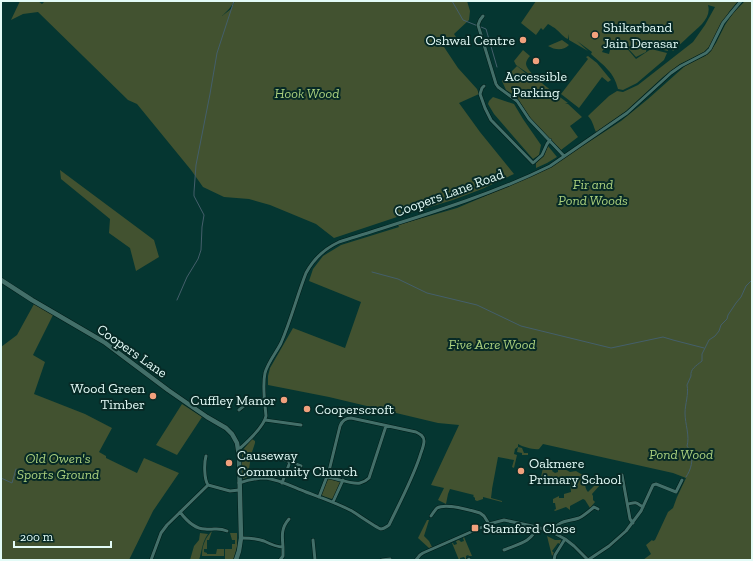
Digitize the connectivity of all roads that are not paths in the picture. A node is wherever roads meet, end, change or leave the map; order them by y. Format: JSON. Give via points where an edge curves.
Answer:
{"nodes":[{"id":1,"x":741,"y":1,"type":"edge"},
{"id":2,"x":483,"y":16,"type":"dead end"},
{"id":3,"x":484,"y":86,"type":"dead end"},
{"id":4,"x":550,"y":140,"type":"junction"},
{"id":5,"x":564,"y":156,"type":"junction"},
{"id":6,"x":1,"y":280,"type":"edge"},
{"id":7,"x":265,"y":399,"type":"junction"},
{"id":8,"x":239,"y":410,"type":"dead end"},
{"id":9,"x":265,"y":420,"type":"junction"},
{"id":10,"x":301,"y":425,"type":"dead end"},
{"id":11,"x":386,"y":426,"type":"junction"},
{"id":12,"x":238,"y":450,"type":"junction"},
{"id":13,"x":206,"y":456,"type":"dead end"},
{"id":14,"x":280,"y":458,"type":"dead end"},
{"id":15,"x":290,"y":462,"type":"junction"},
{"id":16,"x":301,"y":466,"type":"dead end"},
{"id":17,"x":622,"y":475,"type":"dead end"},
{"id":18,"x":327,"y":477,"type":"junction"},
{"id":19,"x":343,"y":480,"type":"junction"},
{"id":20,"x":682,"y":480,"type":"dead end"},
{"id":21,"x":239,"y":483,"type":"junction"},
{"id":22,"x":282,"y":483,"type":"junction"},
{"id":23,"x":208,"y":485,"type":"junction"},
{"id":24,"x":239,"y":490,"type":"junction"},
{"id":25,"x":319,"y":497,"type":"junction"},
{"id":26,"x":334,"y":502,"type":"junction"},
{"id":27,"x":628,"y":504,"type":"junction"},
{"id":28,"x":643,"y":507,"type":"junction"},
{"id":29,"x":598,"y":509,"type":"dead end"},
{"id":30,"x":180,"y":512,"type":"junction"},
{"id":31,"x":431,"y":516,"type":"dead end"},
{"id":32,"x":289,"y":519,"type":"dead end"},
{"id":33,"x":633,"y":522,"type":"junction"},
{"id":34,"x":489,"y":524,"type":"junction"},
{"id":35,"x":537,"y":527,"type":"junction"},
{"id":36,"x":227,"y":531,"type":"dead end"},
{"id":37,"x":552,"y":532,"type":"junction"},
{"id":38,"x":241,"y":538,"type":"junction"},
{"id":39,"x":565,"y":539,"type":"junction"},
{"id":40,"x":313,"y":540,"type":"dead end"},
{"id":41,"x":283,"y":547,"type":"junction"},
{"id":42,"x":504,"y":550,"type":"dead end"},
{"id":43,"x":390,"y":559,"type":"edge"},
{"id":44,"x":151,"y":560,"type":"edge"},
{"id":45,"x":236,"y":560,"type":"edge"},
{"id":46,"x":280,"y":560,"type":"edge"},
{"id":47,"x":315,"y":560,"type":"edge"},
{"id":48,"x":382,"y":560,"type":"edge"},
{"id":49,"x":416,"y":560,"type":"edge"},
{"id":50,"x":554,"y":560,"type":"edge"},
{"id":51,"x":588,"y":560,"type":"edge"}],
"edges":[{"from":1,"to":5,"type":"street","name":"Coopers Lane Road","via":[[723,23],[714,44],[706,53],[671,73],[627,113]]},
{"from":2,"to":4,"type":"street","via":[[478,25],[496,84],[517,101],[529,119]]},
{"from":3,"to":4,"type":"street","via":[[480,94],[491,120],[533,164],[542,155]]},
{"from":4,"to":5,"type":"street"},
{"from":5,"to":7,"type":"street","name":"Coopers Lane Road","via":[[537,172],[456,205],[339,242],[324,251],[306,273],[287,328],[268,366],[264,382]]},
{"from":6,"to":12,"type":"main road","name":"Coopers Lane","via":[[104,342],[182,400],[226,428],[237,443]]},
{"from":7,"to":8,"type":"street","via":[[250,401]]},
{"from":7,"to":9,"type":"street","name":"Coopers Lane Road"},
{"from":9,"to":10,"type":"street"},
{"from":9,"to":12,"type":"street"},
{"from":11,"to":18,"type":"street","via":[[351,418],[341,422]]},
{"from":11,"to":19,"type":"street","via":[[369,478],[360,483]]},
{"from":11,"to":26,"type":"street","via":[[418,433],[424,440],[414,474],[389,525],[380,529]]},
{"from":12,"to":21,"type":"main road"},
{"from":13,"to":23,"type":"street","via":[[204,461]]},
{"from":14,"to":15,"type":"street"},
{"from":15,"to":16,"type":"street"},
{"from":15,"to":22,"type":"street"},
{"from":17,"to":27,"type":"street"},
{"from":18,"to":19,"type":"street"},
{"from":18,"to":25,"type":"street"},
{"from":19,"to":26,"type":"street"},
{"from":20,"to":28,"type":"street","via":[[676,492],[653,485]]},
{"from":21,"to":22,"type":"street","via":[[261,478]]},
{"from":21,"to":24,"type":"main road"},
{"from":22,"to":25,"type":"street"},
{"from":23,"to":24,"type":"street","via":[[230,491]]},
{"from":23,"to":30,"type":"street"},
{"from":24,"to":38,"type":"main road"},
{"from":25,"to":26,"type":"street"},
{"from":27,"to":28,"type":"street","via":[[636,503]]},
{"from":27,"to":33,"type":"street","via":[[630,519]]},
{"from":28,"to":33,"type":"street"},
{"from":29,"to":37,"type":"street","via":[[594,507],[580,517],[558,524]]},
{"from":30,"to":36,"type":"street","via":[[198,528],[221,528]]},
{"from":30,"to":44,"type":"street","via":[[163,530]]},
{"from":31,"to":34,"type":"street","via":[[437,508],[450,506],[480,513]]},
{"from":32,"to":41,"type":"street","via":[[284,524],[282,532]]},
{"from":33,"to":51,"type":"street","via":[[615,541]]},
{"from":34,"to":35,"type":"street","via":[[504,520]]},
{"from":34,"to":49,"type":"street","via":[[423,554]]},
{"from":35,"to":37,"type":"street"},
{"from":35,"to":42,"type":"street","via":[[528,540]]},
{"from":37,"to":39,"type":"street"},
{"from":38,"to":41,"type":"street","via":[[253,538]]},
{"from":38,"to":45,"type":"main road"},
{"from":39,"to":50,"type":"street"},
{"from":39,"to":51,"type":"street"},
{"from":40,"to":47,"type":"street"},
{"from":41,"to":46,"type":"street","via":[[283,556]]},
{"from":43,"to":48,"type":"street"}]}
